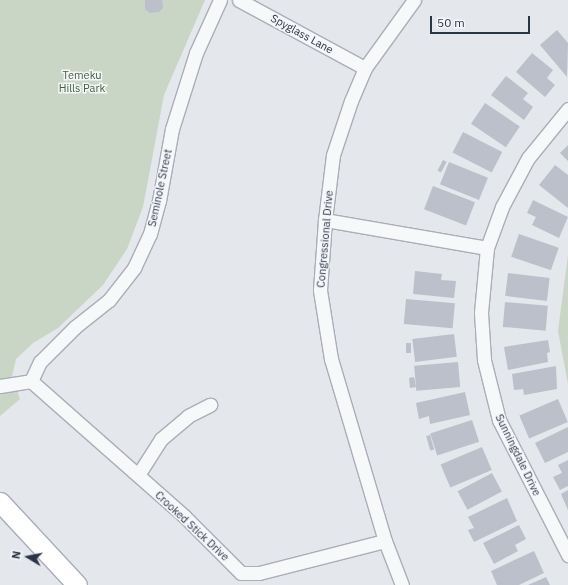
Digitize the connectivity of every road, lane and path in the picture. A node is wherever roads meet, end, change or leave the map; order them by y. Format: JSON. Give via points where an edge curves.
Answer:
{"nodes":[{"id":1,"x":220,"y":0,"type":"edge"},
{"id":2,"x":239,"y":0,"type":"edge"},
{"id":3,"x":414,"y":0,"type":"edge"},
{"id":4,"x":365,"y":68,"type":"junction"},
{"id":5,"x":568,"y":109,"type":"edge"},
{"id":6,"x":325,"y":220,"type":"junction"},
{"id":7,"x":487,"y":248,"type":"junction"},
{"id":8,"x":31,"y":381,"type":"junction"},
{"id":9,"x":0,"y":386,"type":"edge"},
{"id":10,"x":210,"y":405,"type":"dead end"},
{"id":11,"x":138,"y":475,"type":"junction"},
{"id":12,"x":0,"y":502,"type":"edge"},
{"id":13,"x":385,"y":541,"type":"junction"},
{"id":14,"x":568,"y":555,"type":"edge"},
{"id":15,"x":77,"y":585,"type":"edge"},
{"id":16,"x":402,"y":585,"type":"edge"}],
"edges":[{"from":1,"to":8,"type":"street","name":"Seminole Street","via":[[196,53],[172,129],[159,201],[150,234],[134,268],[109,300],[75,327],[40,362]]},
{"from":2,"to":4,"type":"street","name":"Spyglass Lane"},
{"from":3,"to":4,"type":"street","name":"Congressional Drive"},
{"from":4,"to":6,"type":"street","name":"Congressional Drive","via":[[333,155]]},
{"from":5,"to":7,"type":"street","name":"Sunningdale Drive","via":[[528,158],[502,207]]},
{"from":6,"to":7,"type":"street"},
{"from":6,"to":13,"type":"street","name":"Congressional Drive","via":[[320,290],[331,359]]},
{"from":7,"to":14,"type":"street","name":"Sunningdale Drive","via":[[481,312],[484,360],[499,420]]},
{"from":8,"to":9,"type":"street"},
{"from":8,"to":11,"type":"street","name":"Crooked Stick Drive"},
{"from":10,"to":11,"type":"street","via":[[188,416],[161,439]]},
{"from":11,"to":13,"type":"street","name":"Crooked Stick Drive","via":[[241,573],[259,573]]},
{"from":12,"to":15,"type":"main road"},
{"from":13,"to":16,"type":"street","name":"Congressional Drive"}]}
